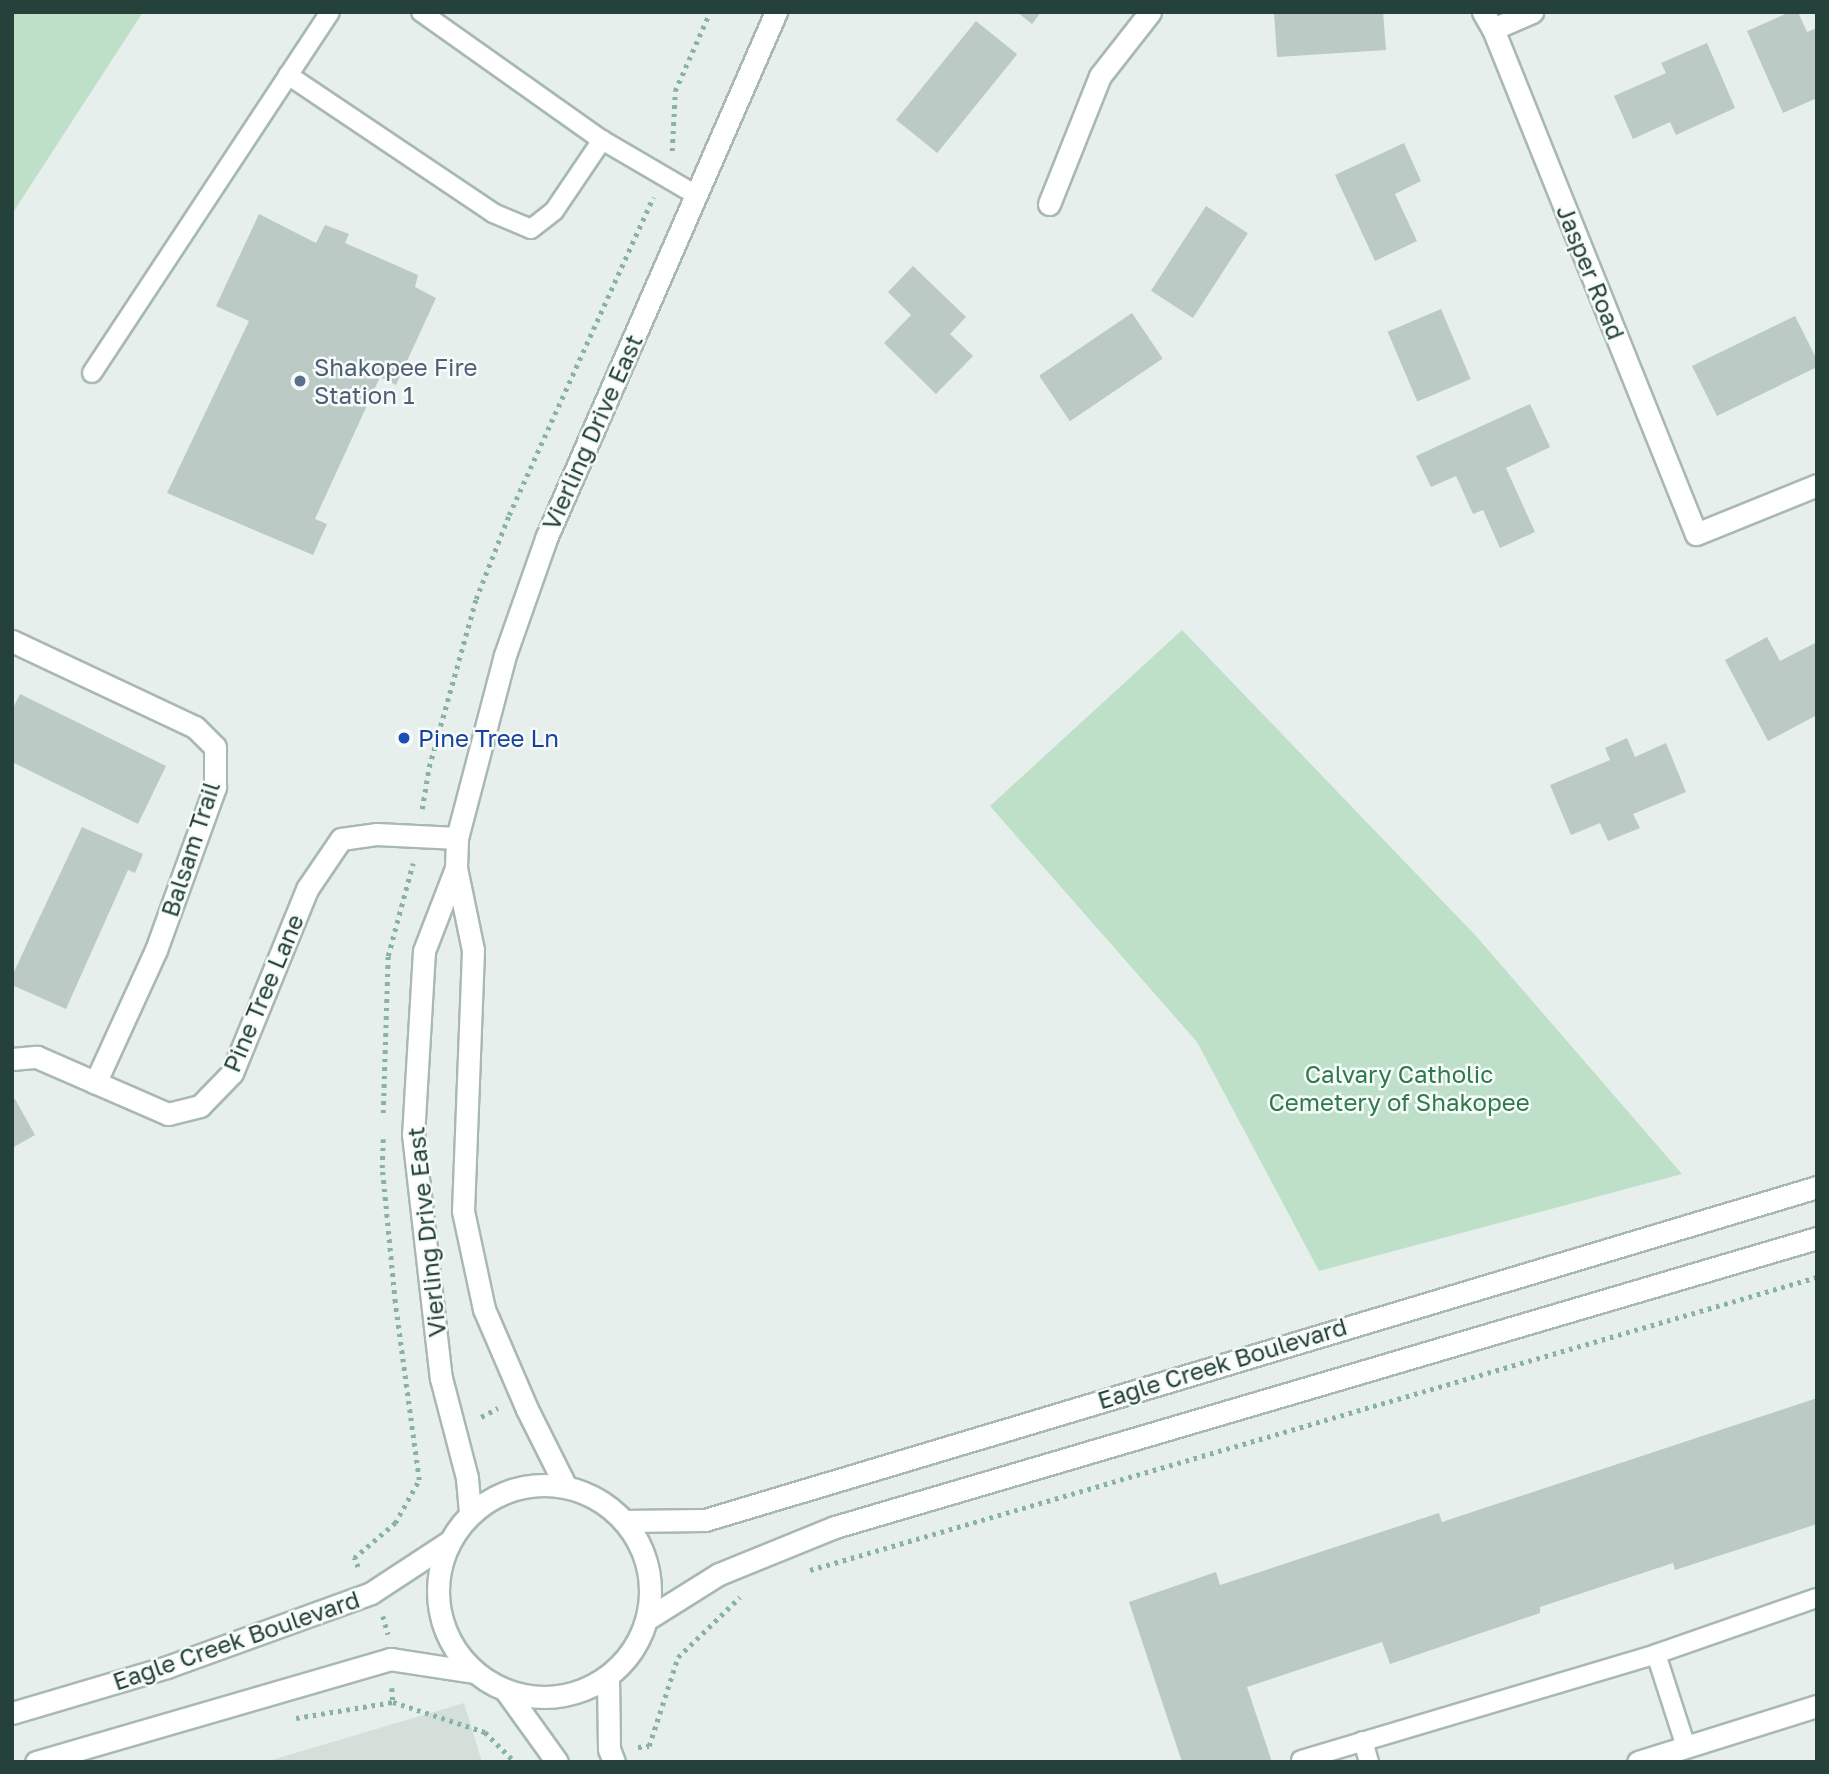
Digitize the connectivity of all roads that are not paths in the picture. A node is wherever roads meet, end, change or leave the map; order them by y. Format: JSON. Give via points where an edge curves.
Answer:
{"nodes":[{"id":1,"x":330,"y":12,"type":"edge"},
{"id":2,"x":421,"y":12,"type":"edge"},
{"id":3,"x":776,"y":12,"type":"edge"},
{"id":4,"x":1150,"y":12,"type":"edge"},
{"id":5,"x":1532,"y":12,"type":"edge"},
{"id":6,"x":1488,"y":20,"type":"edge"},
{"id":7,"x":288,"y":75,"type":"junction"},
{"id":8,"x":602,"y":140,"type":"junction"},
{"id":9,"x":696,"y":195,"type":"junction"},
{"id":10,"x":1049,"y":204,"type":"dead end"},
{"id":11,"x":92,"y":373,"type":"dead end"},
{"id":12,"x":1817,"y":485,"type":"edge"},
{"id":13,"x":12,"y":641,"type":"edge"},
{"id":14,"x":457,"y":838,"type":"junction"},
{"id":15,"x":456,"y":868,"type":"junction"},
{"id":16,"x":12,"y":1059,"type":"edge"},
{"id":17,"x":95,"y":1083,"type":"junction"},
{"id":18,"x":1817,"y":1186,"type":"edge"},
{"id":19,"x":1817,"y":1238,"type":"edge"},
{"id":20,"x":566,"y":1486,"type":"junction"},
{"id":21,"x":470,"y":1514,"type":"junction"},
{"id":22,"x":624,"y":1521,"type":"junction"},
{"id":23,"x":449,"y":1542,"type":"junction"},
{"id":24,"x":1817,"y":1598,"type":"edge"},
{"id":25,"x":647,"y":1619,"type":"junction"},
{"id":26,"x":1656,"y":1654,"type":"junction"},
{"id":27,"x":475,"y":1672,"type":"junction"},
{"id":28,"x":608,"y":1676,"type":"junction"},
{"id":29,"x":506,"y":1691,"type":"junction"},
{"id":30,"x":1817,"y":1706,"type":"edge"},
{"id":31,"x":12,"y":1713,"type":"edge"},
{"id":32,"x":1363,"y":1741,"type":"junction"},
{"id":33,"x":1689,"y":1754,"type":"edge"},
{"id":34,"x":611,"y":1755,"type":"edge"},
{"id":35,"x":1301,"y":1760,"type":"dead end"},
{"id":36,"x":36,"y":1762,"type":"edge"},
{"id":37,"x":557,"y":1762,"type":"edge"},
{"id":38,"x":1369,"y":1762,"type":"edge"},
{"id":39,"x":1638,"y":1762,"type":"edge"}],
"edges":[{"from":1,"to":7,"type":"lane"},
{"from":2,"to":8,"type":"lane"},
{"from":3,"to":9,"type":"street","name":"Vierling Drive East"},
{"from":4,"to":10,"type":"street","via":[[1100,76]]},
{"from":5,"to":6,"type":"street"},
{"from":6,"to":12,"type":"street","name":"Jasper Road","via":[[1696,534]]},
{"from":7,"to":8,"type":"lane","via":[[492,213],[531,229],[554,211]]},
{"from":7,"to":11,"type":"lane"},
{"from":8,"to":9,"type":"lane"},
{"from":9,"to":14,"type":"street","name":"Vierling Drive East","via":[[547,536],[505,655]]},
{"from":13,"to":17,"type":"street","name":"Balsam Trail","via":[[195,727],[215,747],[215,787],[156,950]]},
{"from":14,"to":15,"type":"street","name":"Vierling Drive East"},
{"from":14,"to":17,"type":"street","name":"Pine Tree Lane","via":[[376,834],[341,839],[307,889],[232,1073],[200,1106],[168,1114]]},
{"from":15,"to":20,"type":"street","name":"Vierling Drive East","via":[[473,950],[463,1211],[484,1309]]},
{"from":15,"to":21,"type":"street","name":"Vierling Drive East","via":[[424,951],[413,1134],[441,1378],[467,1478]]},
{"from":16,"to":17,"type":"street","name":"Pine Tree Lane","via":[[37,1057]]},
{"from":18,"to":22,"type":"street","name":"Eagle Creek Boulevard","via":[[705,1520]]},
{"from":19,"to":25,"type":"street","name":"Eagle Creek Boulevard","via":[[835,1527],[719,1574]]},
{"from":20,"to":21,"type":"street","via":[[531,1485],[498,1494]]},
{"from":20,"to":22,"type":"street","via":[[598,1499]]},
{"from":21,"to":23,"type":"street"},
{"from":22,"to":25,"type":"street","via":[[643,1550],[650,1584]]},
{"from":23,"to":27,"type":"street","via":[[438,1576],[439,1612],[452,1645]]},
{"from":23,"to":31,"type":"street","name":"Eagle Creek Boulevard","via":[[371,1593],[167,1667]]},
{"from":24,"to":26,"type":"lane"},
{"from":25,"to":28,"type":"street","via":[[632,1650]]},
{"from":26,"to":32,"type":"lane"},
{"from":26,"to":33,"type":"lane"},
{"from":27,"to":29,"type":"street"},
{"from":27,"to":36,"type":"street","via":[[390,1659]]},
{"from":28,"to":29,"type":"street","via":[[576,1692],[541,1698]]},
{"from":28,"to":34,"type":"street"},
{"from":29,"to":37,"type":"street"},
{"from":30,"to":33,"type":"street"},
{"from":32,"to":35,"type":"lane"},
{"from":32,"to":38,"type":"lane"},
{"from":33,"to":39,"type":"street"}]}
